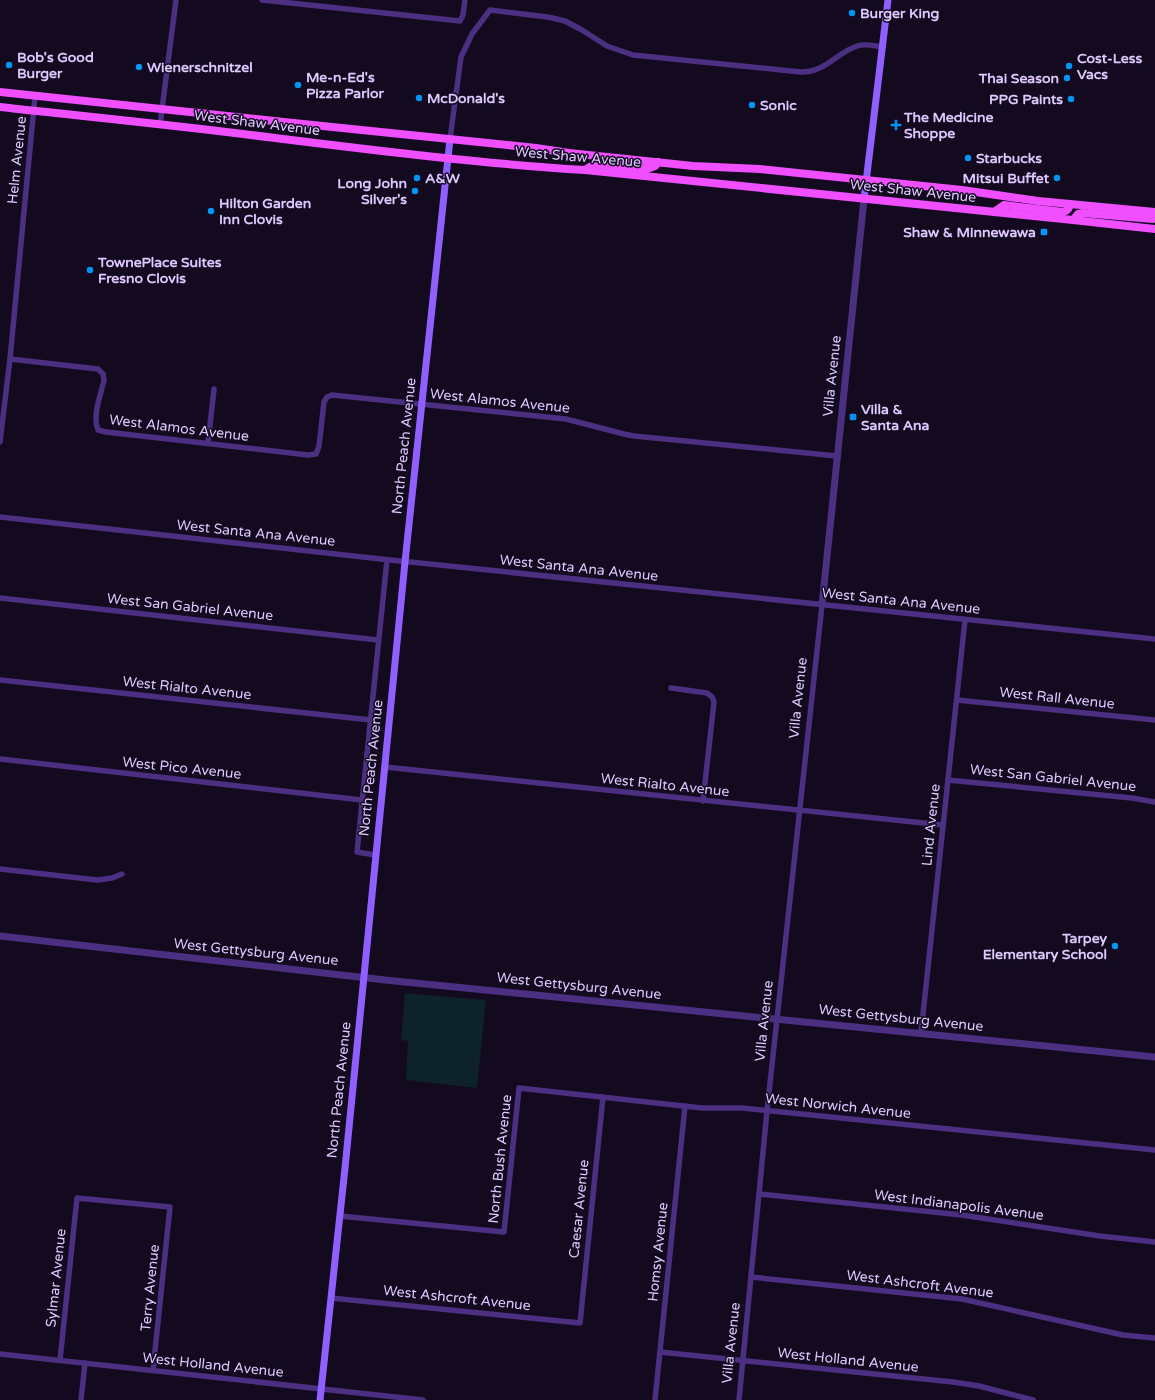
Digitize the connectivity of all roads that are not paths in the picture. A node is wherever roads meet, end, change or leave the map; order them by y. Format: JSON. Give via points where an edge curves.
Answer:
{"nodes":[{"id":1,"x":176,"y":0,"type":"edge"},
{"id":2,"x":262,"y":0,"type":"edge"},
{"id":3,"x":465,"y":0,"type":"edge"},
{"id":4,"x":888,"y":0,"type":"edge"},
{"id":5,"x":883,"y":47,"type":"junction"},
{"id":6,"x":0,"y":92,"type":"edge"},
{"id":7,"x":35,"y":96,"type":"junction"},
{"id":8,"x":0,"y":107,"type":"edge"},
{"id":9,"x":162,"y":109,"type":"junction"},
{"id":10,"x":34,"y":111,"type":"junction"},
{"id":11,"x":160,"y":125,"type":"junction"},
{"id":12,"x":450,"y":139,"type":"junction"},
{"id":13,"x":447,"y":158,"type":"junction"},
{"id":14,"x":658,"y":162,"type":"junction"},
{"id":15,"x":586,"y":170,"type":"junction"},
{"id":16,"x":867,"y":180,"type":"junction"},
{"id":17,"x":864,"y":199,"type":"junction"},
{"id":18,"x":1070,"y":204,"type":"junction"},
{"id":19,"x":994,"y":212,"type":"junction"},
{"id":20,"x":1155,"y":212,"type":"edge"},
{"id":21,"x":1155,"y":218,"type":"edge"},
{"id":22,"x":1073,"y":220,"type":"junction"},
{"id":23,"x":1155,"y":230,"type":"edge"},
{"id":24,"x":10,"y":359,"type":"junction"},
{"id":25,"x":214,"y":389,"type":"dead end"},
{"id":26,"x":422,"y":405,"type":"junction"},
{"id":27,"x":0,"y":442,"type":"edge"},
{"id":28,"x":208,"y":443,"type":"junction"},
{"id":29,"x":837,"y":456,"type":"junction"},
{"id":30,"x":0,"y":517,"type":"edge"},
{"id":31,"x":387,"y":560,"type":"junction"},
{"id":32,"x":405,"y":562,"type":"junction"},
{"id":33,"x":0,"y":598,"type":"edge"},
{"id":34,"x":822,"y":605,"type":"junction"},
{"id":35,"x":965,"y":620,"type":"junction"},
{"id":36,"x":1155,"y":639,"type":"edge"},
{"id":37,"x":378,"y":640,"type":"junction"},
{"id":38,"x":0,"y":680,"type":"edge"},
{"id":39,"x":671,"y":688,"type":"dead end"},
{"id":40,"x":957,"y":700,"type":"junction"},
{"id":41,"x":371,"y":720,"type":"junction"},
{"id":42,"x":1155,"y":720,"type":"edge"},
{"id":43,"x":0,"y":760,"type":"edge"},
{"id":44,"x":385,"y":768,"type":"junction"},
{"id":45,"x":948,"y":780,"type":"junction"},
{"id":46,"x":362,"y":800,"type":"junction"},
{"id":47,"x":703,"y":801,"type":"junction"},
{"id":48,"x":1155,"y":802,"type":"edge"},
{"id":49,"x":799,"y":811,"type":"junction"},
{"id":50,"x":943,"y":825,"type":"junction"},
{"id":51,"x":375,"y":855,"type":"junction"},
{"id":52,"x":0,"y":869,"type":"edge"},
{"id":53,"x":122,"y":874,"type":"dead end"},
{"id":54,"x":0,"y":936,"type":"edge"},
{"id":55,"x":363,"y":978,"type":"junction"},
{"id":56,"x":778,"y":1018,"type":"junction"},
{"id":57,"x":920,"y":1033,"type":"junction"},
{"id":58,"x":1155,"y":1057,"type":"edge"},
{"id":59,"x":519,"y":1088,"type":"joint"},
{"id":60,"x":603,"y":1097,"type":"junction"},
{"id":61,"x":685,"y":1106,"type":"junction"},
{"id":62,"x":767,"y":1111,"type":"junction"},
{"id":63,"x":1155,"y":1150,"type":"edge"},
{"id":64,"x":759,"y":1194,"type":"junction"},
{"id":65,"x":170,"y":1208,"type":"joint"},
{"id":66,"x":340,"y":1216,"type":"junction"},
{"id":67,"x":1155,"y":1242,"type":"edge"},
{"id":68,"x":751,"y":1277,"type":"junction"},
{"id":69,"x":331,"y":1298,"type":"junction"},
{"id":70,"x":580,"y":1323,"type":"joint"},
{"id":71,"x":1155,"y":1338,"type":"edge"},
{"id":72,"x":660,"y":1352,"type":"junction"},
{"id":73,"x":0,"y":1354,"type":"edge"},
{"id":74,"x":60,"y":1360,"type":"junction"},
{"id":75,"x":743,"y":1361,"type":"junction"},
{"id":76,"x":85,"y":1363,"type":"junction"},
{"id":77,"x":153,"y":1370,"type":"junction"},
{"id":78,"x":321,"y":1390,"type":"junction"},
{"id":79,"x":82,"y":1400,"type":"edge"},
{"id":80,"x":320,"y":1400,"type":"edge"},
{"id":81,"x":423,"y":1400,"type":"edge"},
{"id":82,"x":655,"y":1400,"type":"edge"},
{"id":83,"x":739,"y":1400,"type":"edge"},
{"id":84,"x":1033,"y":1400,"type":"edge"}],
"edges":[{"from":1,"to":9,"type":"street"},
{"from":2,"to":3,"type":"street","via":[[460,21]]},
{"from":4,"to":5,"type":"main road","name":"Villa Avenue"},
{"from":5,"to":12,"type":"street","via":[[857,46],[817,70],[801,72],[633,55],[607,46],[565,21],[490,10],[472,34],[461,57]]},
{"from":5,"to":16,"type":"main road","name":"Villa Avenue"},
{"from":6,"to":7,"type":"main road","name":"West Shaw Avenue"},
{"from":7,"to":9,"type":"main road","name":"West Shaw Avenue"},
{"from":7,"to":10,"type":"street","name":"Helm Avenue"},
{"from":8,"to":10,"type":"main road","name":"West Shaw Avenue"},
{"from":9,"to":11,"type":"street"},
{"from":9,"to":12,"type":"main road","name":"West Shaw Avenue"},
{"from":10,"to":11,"type":"main road","name":"West Shaw Avenue"},
{"from":10,"to":24,"type":"street","name":"Helm Avenue"},
{"from":11,"to":13,"type":"main road","name":"West Shaw Avenue"},
{"from":12,"to":13,"type":"main road","name":"North Peach Avenue"},
{"from":12,"to":14,"type":"main road","name":"West Shaw Avenue"},
{"from":13,"to":15,"type":"main road","name":"West Shaw Avenue"},
{"from":13,"to":26,"type":"main road","name":"North Peach Avenue"},
{"from":14,"to":15,"type":"main road","via":[[647,169],[595,164]]},
{"from":14,"to":16,"type":"main road","name":"West Shaw Avenue"},
{"from":15,"to":17,"type":"main road","name":"West Shaw Avenue"},
{"from":16,"to":17,"type":"main road","name":"Villa Avenue"},
{"from":16,"to":18,"type":"main road","name":"West Shaw Avenue"},
{"from":17,"to":19,"type":"main road","name":"West Shaw Avenue"},
{"from":17,"to":29,"type":"street","name":"Villa Avenue"},
{"from":18,"to":19,"type":"main road","via":[[1063,212],[1004,205]]},
{"from":18,"to":20,"type":"main road","name":"West Shaw Avenue"},
{"from":19,"to":22,"type":"main road","name":"West Shaw Avenue"},
{"from":21,"to":22,"type":"main road","via":[[1083,213],[1078,214]]},
{"from":22,"to":23,"type":"main road","name":"West Shaw Avenue"},
{"from":24,"to":27,"type":"street","name":"Helm Avenue"},
{"from":24,"to":28,"type":"street","name":"West Alamos Avenue","via":[[98,369],[104,380],[96,417],[98,430]]},
{"from":25,"to":28,"type":"street"},
{"from":26,"to":28,"type":"street","name":"West Alamos Avenue","via":[[332,395],[327,397],[316,454]]},
{"from":26,"to":29,"type":"street","name":"West Alamos Avenue","via":[[566,420],[634,436]]},
{"from":26,"to":32,"type":"main road","name":"North Peach Avenue"},
{"from":29,"to":34,"type":"street","name":"Villa Avenue"},
{"from":30,"to":31,"type":"street","name":"West Santa Ana Avenue"},
{"from":31,"to":32,"type":"street","name":"West Santa Ana Avenue"},
{"from":31,"to":37,"type":"street"},
{"from":32,"to":34,"type":"street","name":"West Santa Ana Avenue"},
{"from":32,"to":44,"type":"main road","name":"North Peach Avenue"},
{"from":33,"to":37,"type":"street","name":"West San Gabriel Avenue"},
{"from":34,"to":35,"type":"street","name":"West Santa Ana Avenue"},
{"from":34,"to":49,"type":"street","name":"Villa Avenue"},
{"from":35,"to":36,"type":"street","name":"West Santa Ana Avenue"},
{"from":35,"to":40,"type":"street","name":"Lind Avenue"},
{"from":37,"to":41,"type":"street"},
{"from":38,"to":41,"type":"street","name":"West Rialto Avenue"},
{"from":39,"to":47,"type":"street","via":[[707,693],[714,702]]},
{"from":40,"to":42,"type":"street","name":"West Rall Avenue"},
{"from":40,"to":45,"type":"street","name":"Lind Avenue"},
{"from":41,"to":46,"type":"street"},
{"from":43,"to":46,"type":"street","name":"West Pico Avenue"},
{"from":44,"to":47,"type":"street","name":"West Rialto Avenue"},
{"from":44,"to":51,"type":"main road","name":"North Peach Avenue"},
{"from":45,"to":48,"type":"street","name":"West San Gabriel Avenue"},
{"from":45,"to":50,"type":"street","name":"Lind Avenue"},
{"from":46,"to":51,"type":"street","via":[[357,852]]},
{"from":47,"to":49,"type":"street","name":"West Rialto Avenue"},
{"from":49,"to":50,"type":"street","name":"West Rialto Avenue"},
{"from":49,"to":56,"type":"street","name":"Villa Avenue"},
{"from":50,"to":57,"type":"street","name":"Lind Avenue"},
{"from":51,"to":55,"type":"main road","name":"North Peach Avenue"},
{"from":52,"to":53,"type":"street","via":[[97,880]]},
{"from":54,"to":55,"type":"street","name":"West Gettysburg Avenue"},
{"from":55,"to":56,"type":"street","name":"West Gettysburg Avenue"},
{"from":55,"to":66,"type":"main road","name":"North Peach Avenue"},
{"from":56,"to":57,"type":"street","name":"West Gettysburg Avenue"},
{"from":56,"to":62,"type":"street","name":"Villa Avenue"},
{"from":57,"to":58,"type":"street","name":"West Gettysburg Avenue"},
{"from":59,"to":60,"type":"street","name":"West Norwich Avenue"},
{"from":59,"to":66,"type":"street","name":"North Bush Avenue","via":[[504,1232]]},
{"from":60,"to":61,"type":"street","name":"West Norwich Avenue"},
{"from":60,"to":70,"type":"street","name":"Caesar Avenue"},
{"from":61,"to":62,"type":"street","name":"West Norwich Avenue"},
{"from":61,"to":72,"type":"street","name":"Homsy Avenue"},
{"from":62,"to":63,"type":"street","name":"West Norwich Avenue"},
{"from":62,"to":64,"type":"street","name":"Villa Avenue"},
{"from":64,"to":67,"type":"street","name":"West Indianapolis Avenue","via":[[962,1215]]},
{"from":64,"to":68,"type":"street","name":"Villa Avenue"},
{"from":65,"to":74,"type":"street","name":"Sylmar Avenue","via":[[77,1198]]},
{"from":65,"to":77,"type":"street","name":"Terry Avenue"},
{"from":66,"to":69,"type":"main road","name":"North Peach Avenue"},
{"from":68,"to":71,"type":"street","name":"West Ashcroft Avenue","via":[[962,1299],[1124,1335]]},
{"from":68,"to":75,"type":"street","name":"Villa Avenue"},
{"from":69,"to":70,"type":"street","name":"West Ashcroft Avenue"},
{"from":69,"to":78,"type":"main road","name":"North Peach Avenue"},
{"from":72,"to":75,"type":"street","name":"West Holland Avenue"},
{"from":72,"to":82,"type":"street","name":"Homsy Avenue"},
{"from":73,"to":74,"type":"street","name":"West Holland Avenue"},
{"from":74,"to":76,"type":"street","name":"West Holland Avenue"},
{"from":75,"to":83,"type":"street","name":"Villa Avenue"},
{"from":75,"to":84,"type":"street","name":"West Holland Avenue","via":[[953,1382]]},
{"from":76,"to":77,"type":"street","name":"West Holland Avenue"},
{"from":76,"to":79,"type":"street"},
{"from":77,"to":78,"type":"street","name":"West Holland Avenue"},
{"from":78,"to":80,"type":"main road","name":"North Peach Avenue"},
{"from":78,"to":81,"type":"street","name":"West Holland Avenue"}]}
